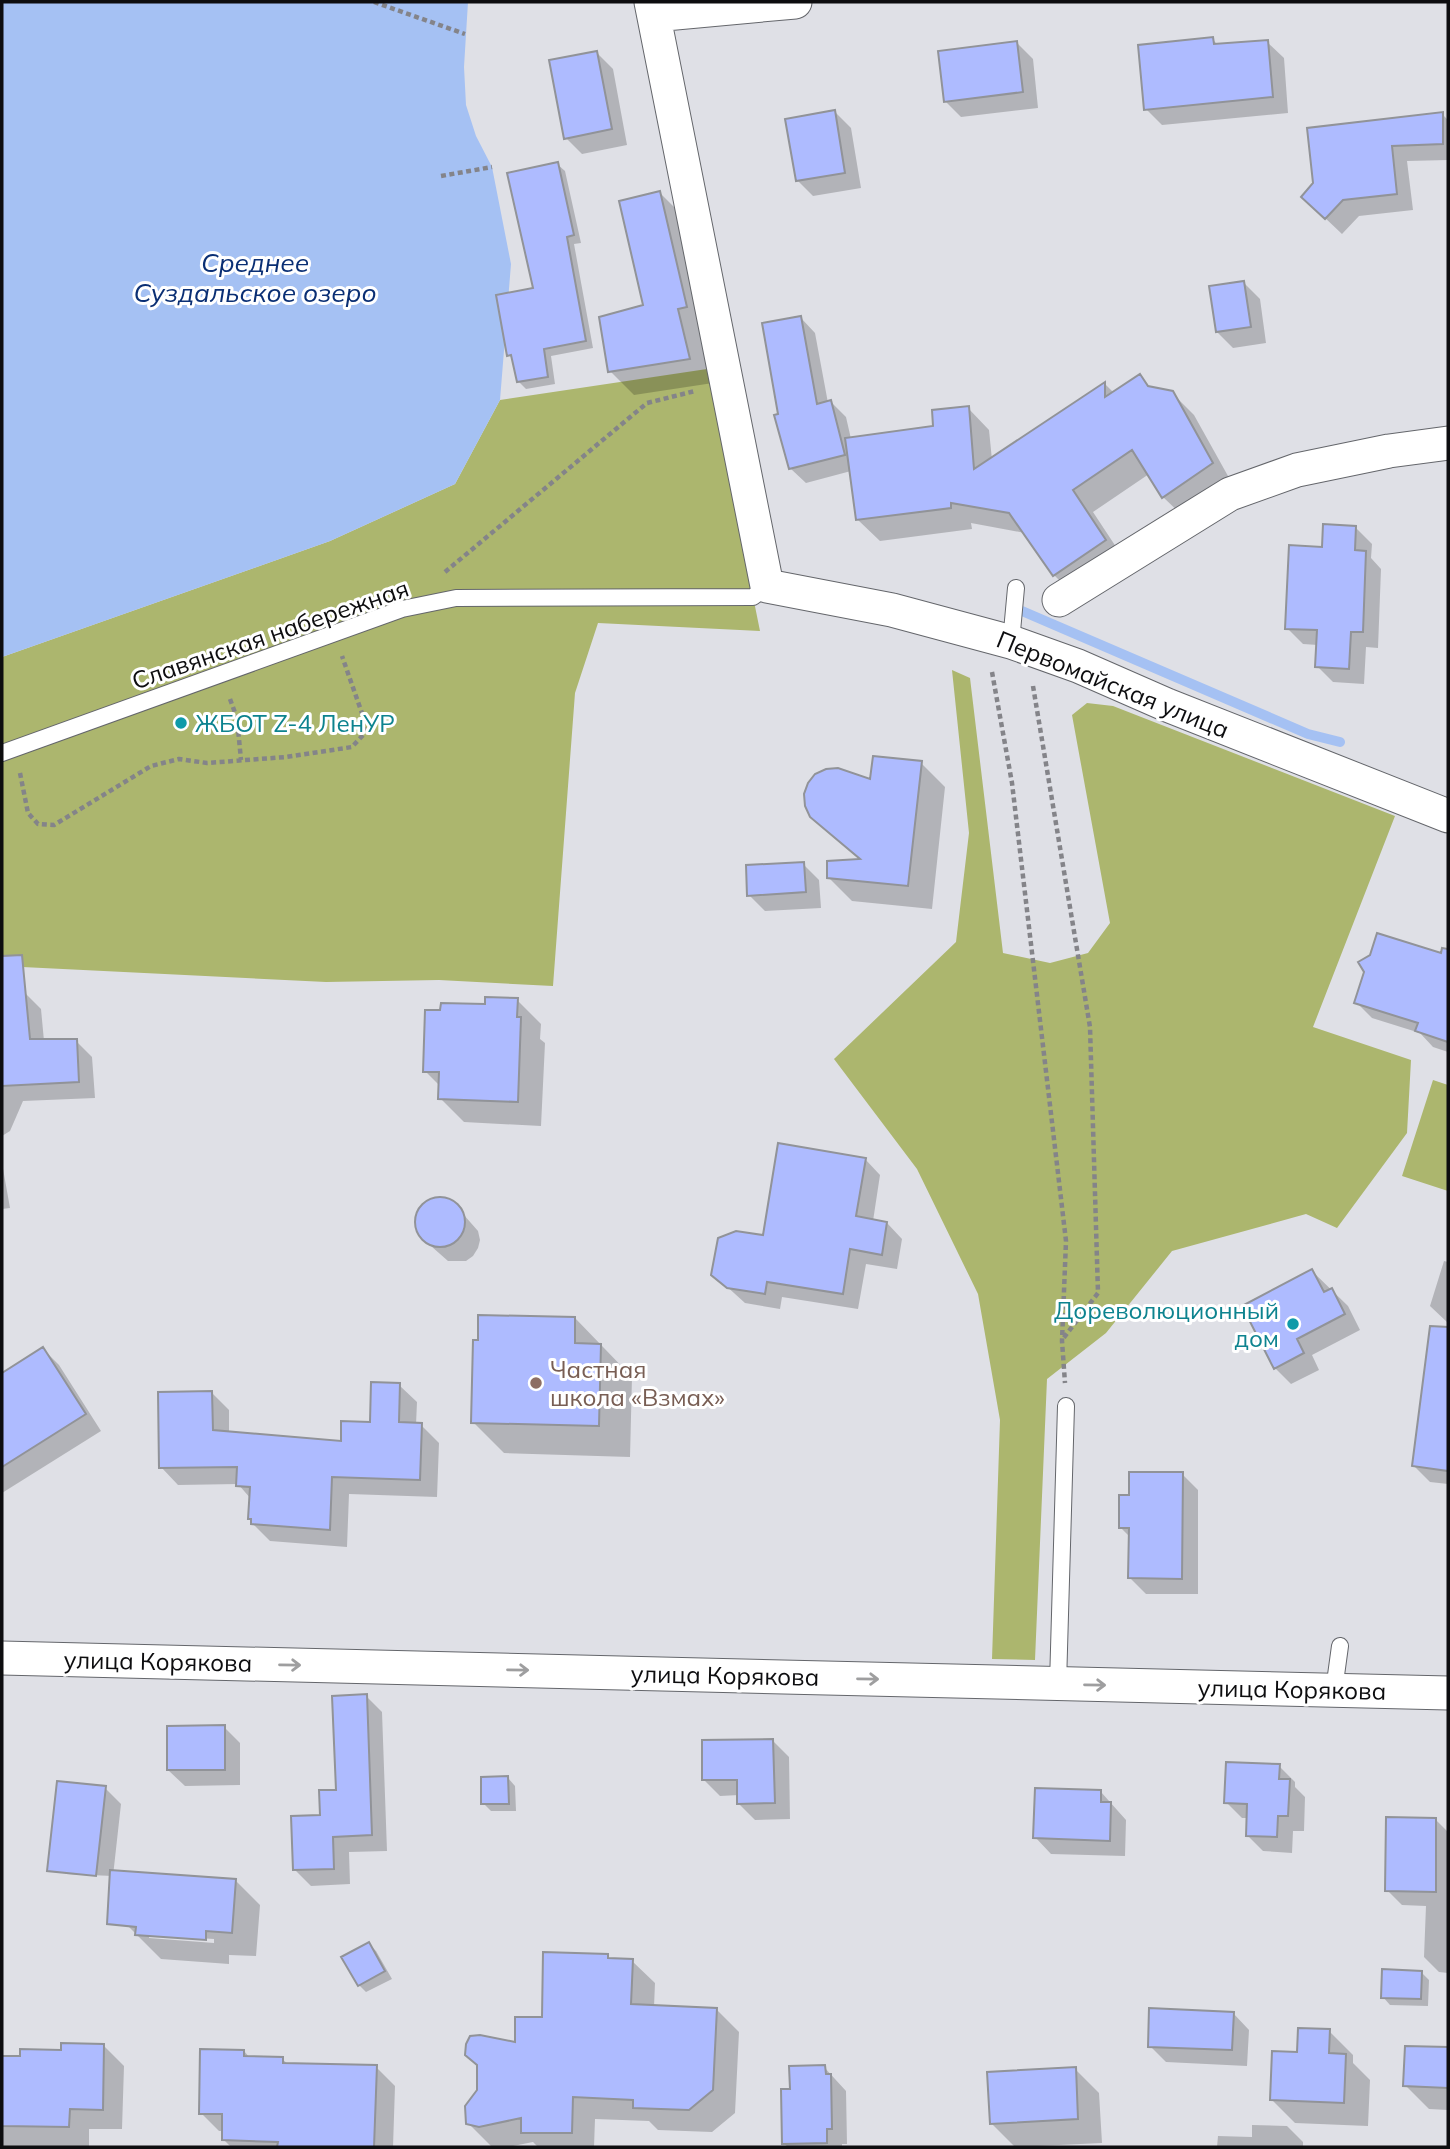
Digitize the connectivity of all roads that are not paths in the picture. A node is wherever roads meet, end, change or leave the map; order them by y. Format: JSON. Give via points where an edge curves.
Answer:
{"nodes":[{"id":1,"x":795,"y":2,"type":"edge"},
{"id":2,"x":652,"y":8,"type":"edge"},
{"id":3,"x":1448,"y":443,"type":"edge"},
{"id":4,"x":767,"y":586,"type":"junction"},
{"id":5,"x":1016,"y":588,"type":"dead end"},
{"id":6,"x":1059,"y":600,"type":"dead end"},
{"id":7,"x":1008,"y":641,"type":"junction"},
{"id":8,"x":8,"y":750,"type":"edge"},
{"id":9,"x":1448,"y":816,"type":"edge"},
{"id":10,"x":1066,"y":1406,"type":"road end"},
{"id":11,"x":1339,"y":1646,"type":"dead end"},
{"id":12,"x":2,"y":1658,"type":"edge"},
{"id":13,"x":1058,"y":1684,"type":"junction"},
{"id":14,"x":1334,"y":1690,"type":"junction"},
{"id":15,"x":1448,"y":1693,"type":"edge"}],
"edges":[{"from":1,"to":2,"type":"street"},
{"from":2,"to":4,"type":"street"},
{"from":3,"to":6,"type":"street","via":[[1297,470],[1230,494]]},
{"from":4,"to":7,"type":"street","name":"Первомайская улица","via":[[892,610]]},
{"from":4,"to":8,"type":"lane","name":"Славянская набережная","via":[[753,597],[456,597],[402,608]]},
{"from":5,"to":7,"type":"lane"},
{"from":7,"to":9,"type":"street","name":"Первомайская улица"},
{"from":10,"to":13,"type":"lane"},
{"from":11,"to":14,"type":"lane"},
{"from":12,"to":13,"type":"street","name":"улица Корякова","one_way":true},
{"from":13,"to":14,"type":"street","name":"улица Корякова","one_way":true},
{"from":14,"to":15,"type":"street","name":"улица Корякова"}]}
